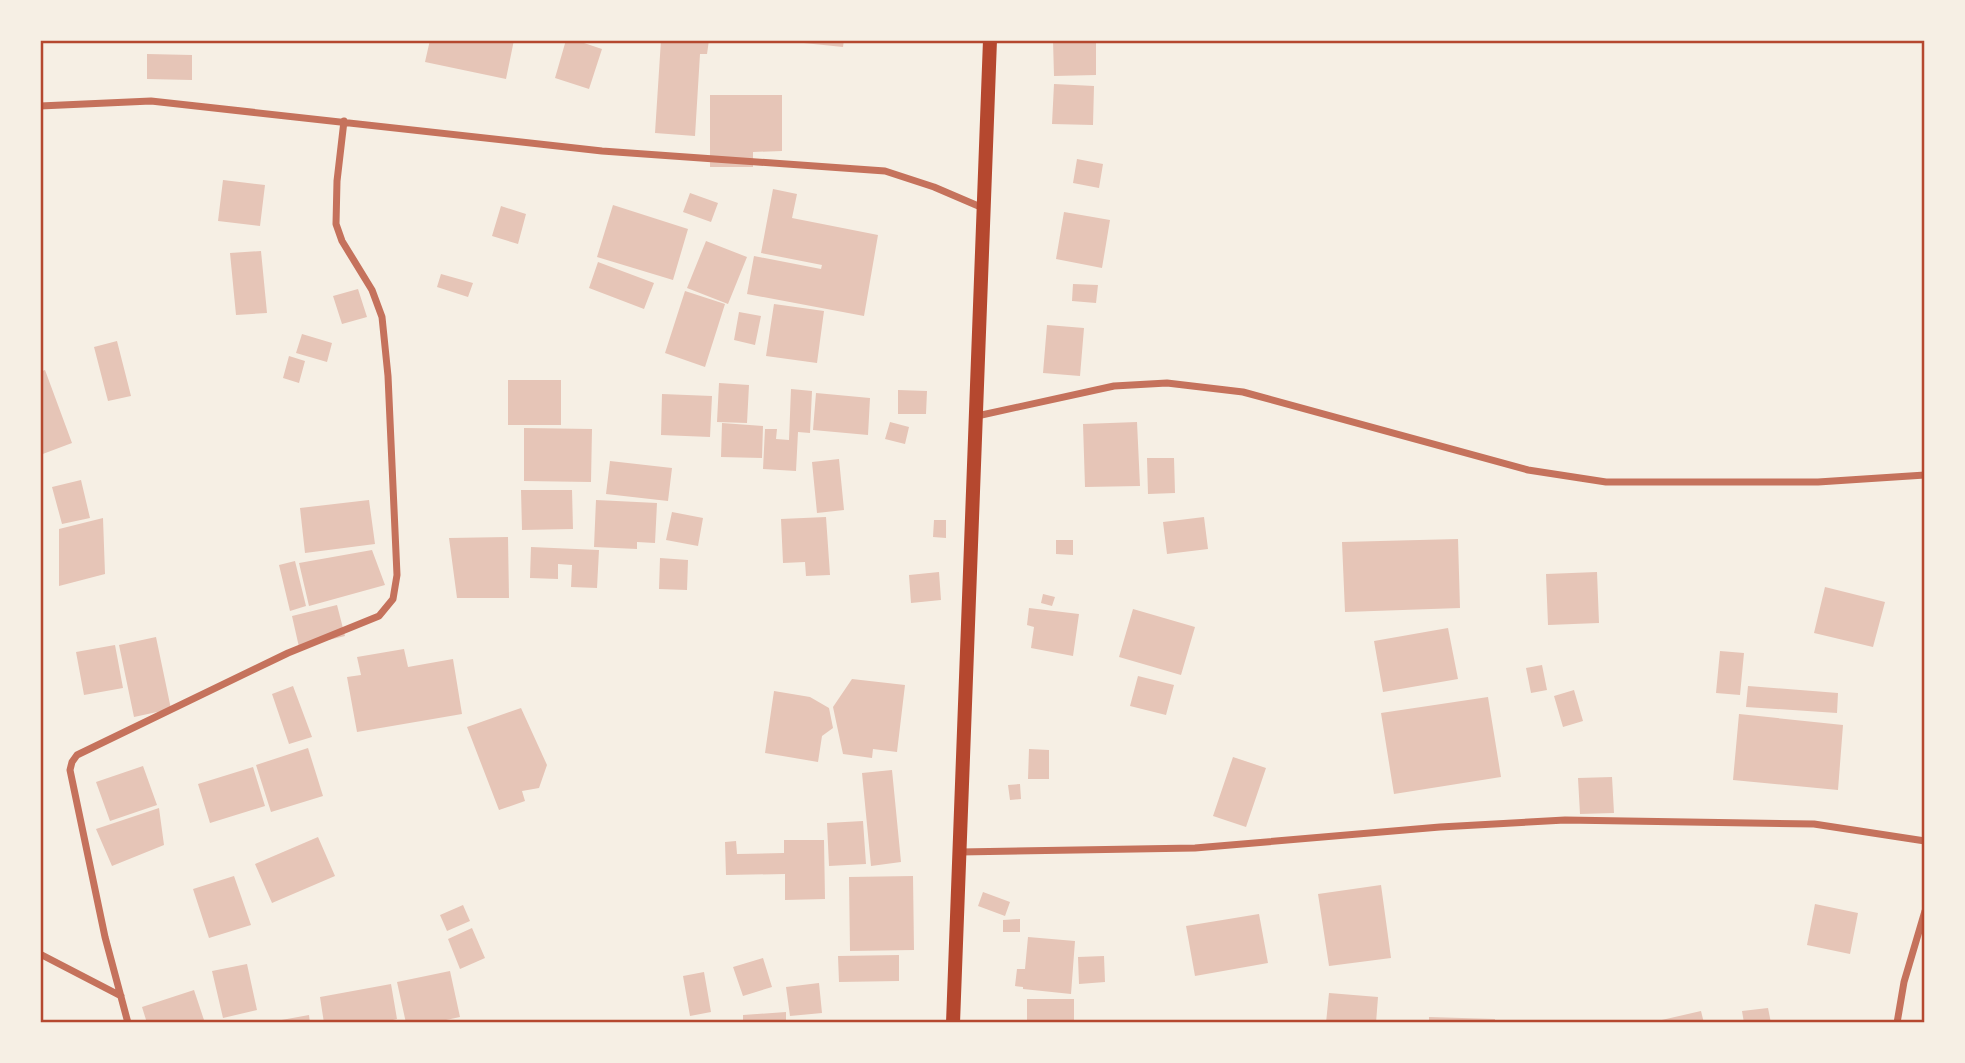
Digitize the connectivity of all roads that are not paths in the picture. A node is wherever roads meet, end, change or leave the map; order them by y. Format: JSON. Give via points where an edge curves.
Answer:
{"nodes":[{"id":1,"x":990,"y":40,"type":"edge"},
{"id":2,"x":40,"y":106,"type":"edge"},
{"id":3,"x":344,"y":121,"type":"junction"},
{"id":4,"x":984,"y":208,"type":"junction"},
{"id":5,"x":977,"y":416,"type":"junction"},
{"id":6,"x":1925,"y":475,"type":"edge"},
{"id":7,"x":1925,"y":841,"type":"edge"},
{"id":8,"x":960,"y":852,"type":"junction"},
{"id":9,"x":1925,"y":911,"type":"edge"},
{"id":10,"x":40,"y":954,"type":"edge"},
{"id":11,"x":121,"y":996,"type":"junction"},
{"id":12,"x":128,"y":1023,"type":"edge"},
{"id":13,"x":953,"y":1023,"type":"edge"},
{"id":14,"x":1897,"y":1023,"type":"edge"}],
"edges":[{"from":1,"to":4,"type":"main road"},
{"from":2,"to":3,"type":"street","via":[[151,101]]},
{"from":3,"to":4,"type":"street","via":[[602,151],[885,171]]},
{"from":3,"to":11,"type":"street","via":[[336,224],[382,317],[397,575],[393,599],[379,616],[288,653],[77,755],[72,762],[104,937]]},
{"from":4,"to":5,"type":"main road"},
{"from":5,"to":6,"type":"street","via":[[1114,386],[1167,383],[1243,392],[1528,470],[1606,482],[1818,482]]},
{"from":5,"to":8,"type":"main road"},
{"from":7,"to":8,"type":"street","via":[[1814,824],[1565,820],[1195,848]]},
{"from":8,"to":13,"type":"main road"},
{"from":9,"to":14,"type":"street"},
{"from":10,"to":11,"type":"street"},
{"from":11,"to":12,"type":"street"}]}
